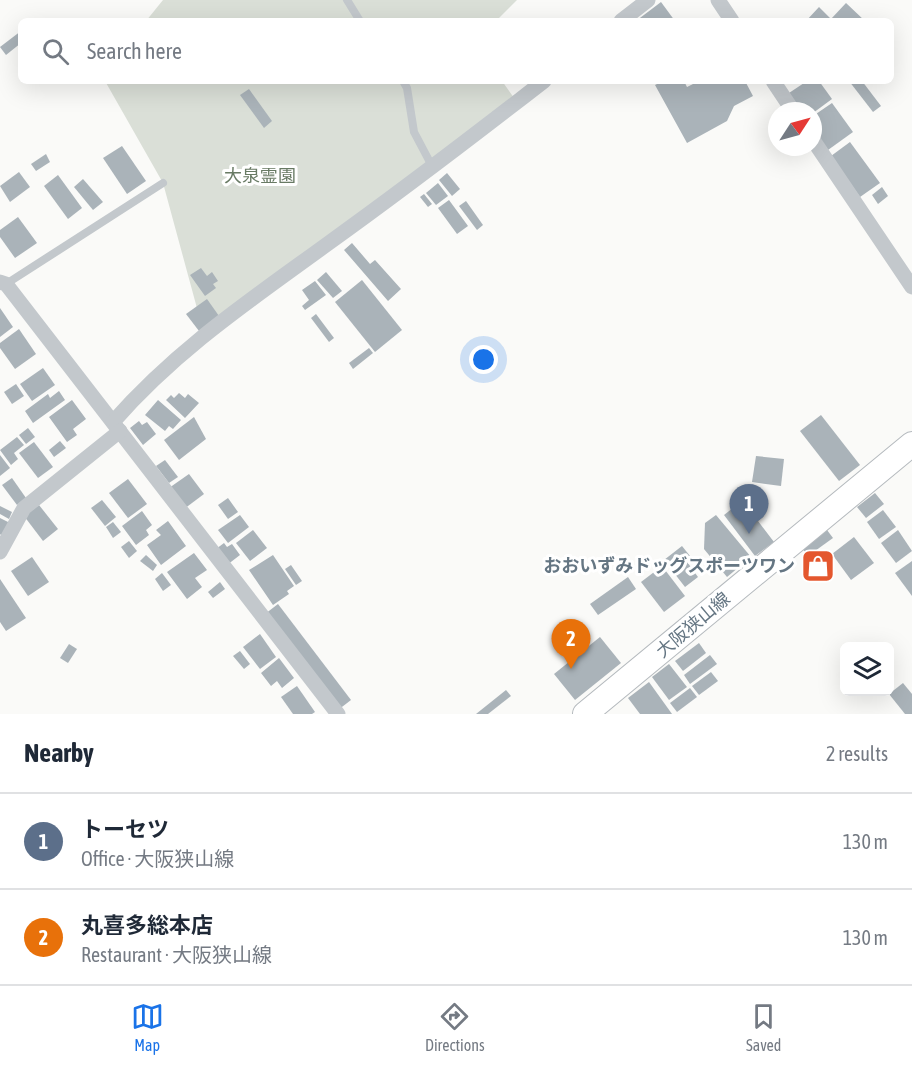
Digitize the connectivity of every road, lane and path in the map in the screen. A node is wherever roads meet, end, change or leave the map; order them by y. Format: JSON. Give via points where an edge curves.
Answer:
{"nodes":[{"id":1,"x":347,"y":0,"type":"edge"},
{"id":2,"x":648,"y":0,"type":"edge"},
{"id":3,"x":718,"y":0,"type":"edge"},
{"id":4,"x":358,"y":18,"type":"edge"},
{"id":5,"x":625,"y":18,"type":"edge"},
{"id":6,"x":730,"y":18,"type":"edge"},
{"id":7,"x":405,"y":84,"type":"edge"},
{"id":8,"x":540,"y":84,"type":"edge"},
{"id":9,"x":775,"y":84,"type":"edge"},
{"id":10,"x":787,"y":102,"type":"edge"},
{"id":11,"x":822,"y":153,"type":"edge"},
{"id":12,"x":433,"y":168,"type":"junction"},
{"id":13,"x":163,"y":183,"type":"dead end"},
{"id":14,"x":3,"y":283,"type":"edge"},
{"id":15,"x":912,"y":287,"type":"edge"},
{"id":16,"x":116,"y":426,"type":"junction"},
{"id":17,"x":912,"y":444,"type":"edge"},
{"id":18,"x":0,"y":552,"type":"edge"},
{"id":19,"x":338,"y":714,"type":"edge"},
{"id":20,"x":585,"y":714,"type":"edge"}],
"edges":[{"from":1,"to":4,"type":"lane"},
{"from":2,"to":5,"type":"street"},
{"from":3,"to":6,"type":"street"},
{"from":7,"to":12,"type":"lane","via":[[414,132]]},
{"from":8,"to":12,"type":"street"},
{"from":9,"to":10,"type":"street"},
{"from":11,"to":15,"type":"street"},
{"from":12,"to":16,"type":"street","via":[[204,334],[147,383]]},
{"from":13,"to":14,"type":"lane"},
{"from":14,"to":16,"type":"street"},
{"from":16,"to":18,"type":"street","via":[[24,508]]},
{"from":16,"to":19,"type":"street"},
{"from":17,"to":20,"type":"main road","name":"大阪狭山線"}]}
